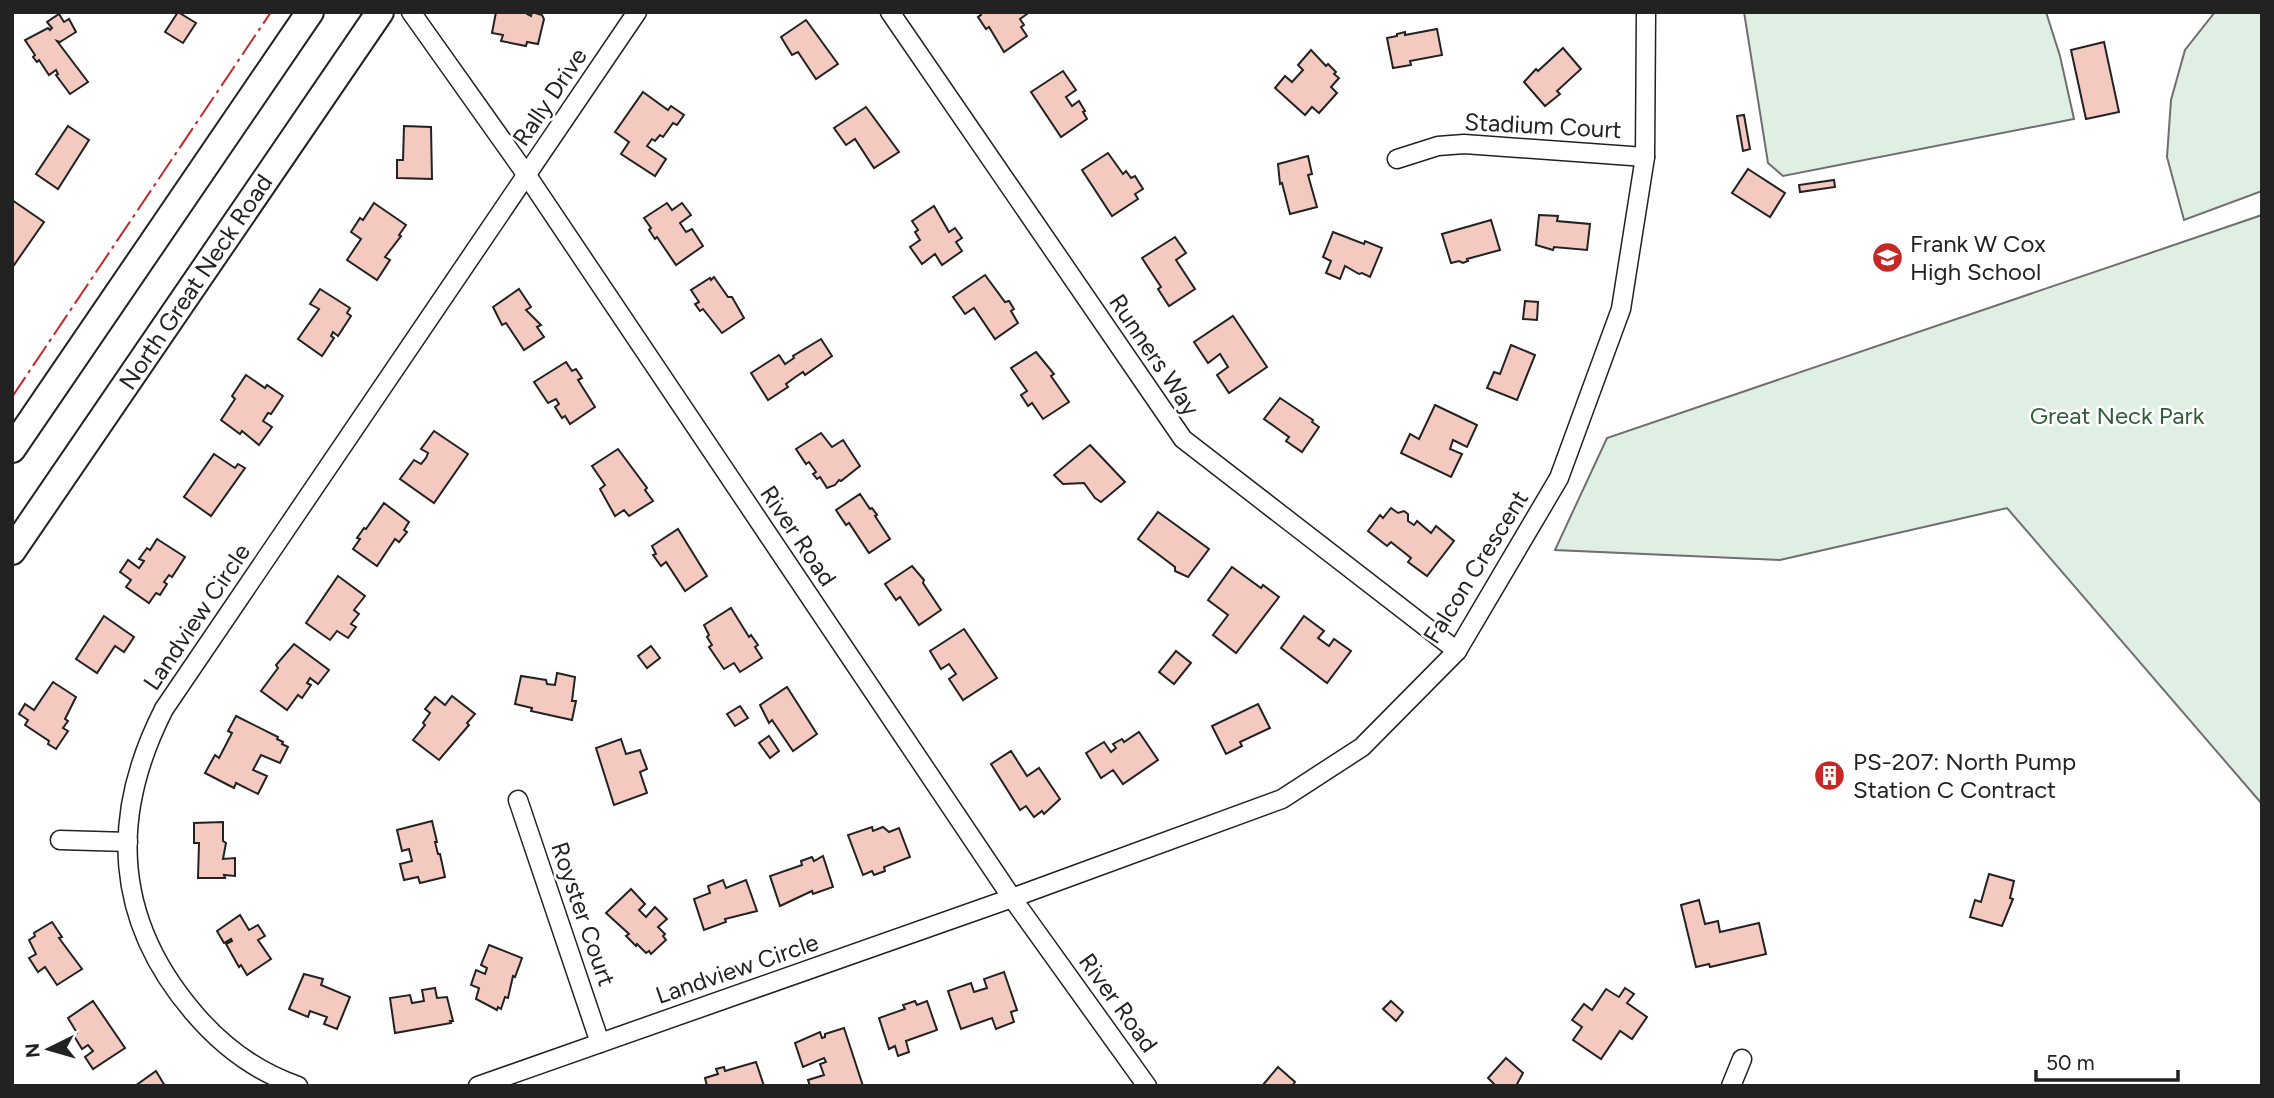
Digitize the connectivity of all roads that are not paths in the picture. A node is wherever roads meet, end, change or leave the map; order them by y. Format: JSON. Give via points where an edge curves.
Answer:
{"nodes":[{"id":1,"x":310,"y":12,"type":"edge"},
{"id":2,"x":380,"y":12,"type":"edge"},
{"id":3,"x":411,"y":12,"type":"edge"},
{"id":4,"x":637,"y":12,"type":"edge"},
{"id":5,"x":890,"y":12,"type":"edge"},
{"id":6,"x":1646,"y":12,"type":"edge"},
{"id":7,"x":1645,"y":157,"type":"junction"},
{"id":8,"x":1397,"y":159,"type":"dead end"},
{"id":9,"x":526,"y":174,"type":"junction"},
{"id":10,"x":12,"y":449,"type":"edge"},
{"id":11,"x":12,"y":551,"type":"edge"},
{"id":12,"x":1457,"y":651,"type":"junction"},
{"id":13,"x":518,"y":800,"type":"dead end"},
{"id":14,"x":61,"y":840,"type":"dead end"},
{"id":15,"x":128,"y":842,"type":"junction"},
{"id":16,"x":1012,"y":898,"type":"junction"},
{"id":17,"x":600,"y":1043,"type":"junction"},
{"id":18,"x":1742,"y":1059,"type":"dead end"},
{"id":19,"x":294,"y":1085,"type":"edge"},
{"id":20,"x":478,"y":1086,"type":"edge"},
{"id":21,"x":1146,"y":1086,"type":"edge"},
{"id":22,"x":1731,"y":1086,"type":"edge"}],
"edges":[{"from":1,"to":10,"type":"main road"},
{"from":2,"to":11,"type":"main road","name":"North Great Neck Road"},
{"from":3,"to":9,"type":"street","name":"River Road"},
{"from":4,"to":9,"type":"street","name":"Rally Drive"},
{"from":5,"to":12,"type":"street","name":"Runners Way","via":[[1183,439]]},
{"from":6,"to":7,"type":"street","name":"Falcon Crescent"},
{"from":7,"to":8,"type":"street","name":"Stadium Court","via":[[1464,144],[1438,146]]},
{"from":7,"to":12,"type":"street","name":"Falcon Crescent","via":[[1621,309],[1559,478]]},
{"from":9,"to":15,"type":"street","name":"Landview Circle","via":[[163,709],[137,772]]},
{"from":9,"to":16,"type":"street","name":"River Road"},
{"from":12,"to":16,"type":"street","name":"Falcon Crescent","via":[[1362,747],[1282,799]]},
{"from":13,"to":17,"type":"street","name":"Royster Court"},
{"from":14,"to":15,"type":"street"},
{"from":15,"to":19,"type":"street","name":"Landview Circle","via":[[133,901],[142,931],[179,995],[235,1053]]},
{"from":16,"to":17,"type":"street","name":"Landview Circle"},
{"from":16,"to":21,"type":"street","name":"River Road"},
{"from":17,"to":20,"type":"street","name":"Landview Circle"},
{"from":18,"to":22,"type":"street"}]}
